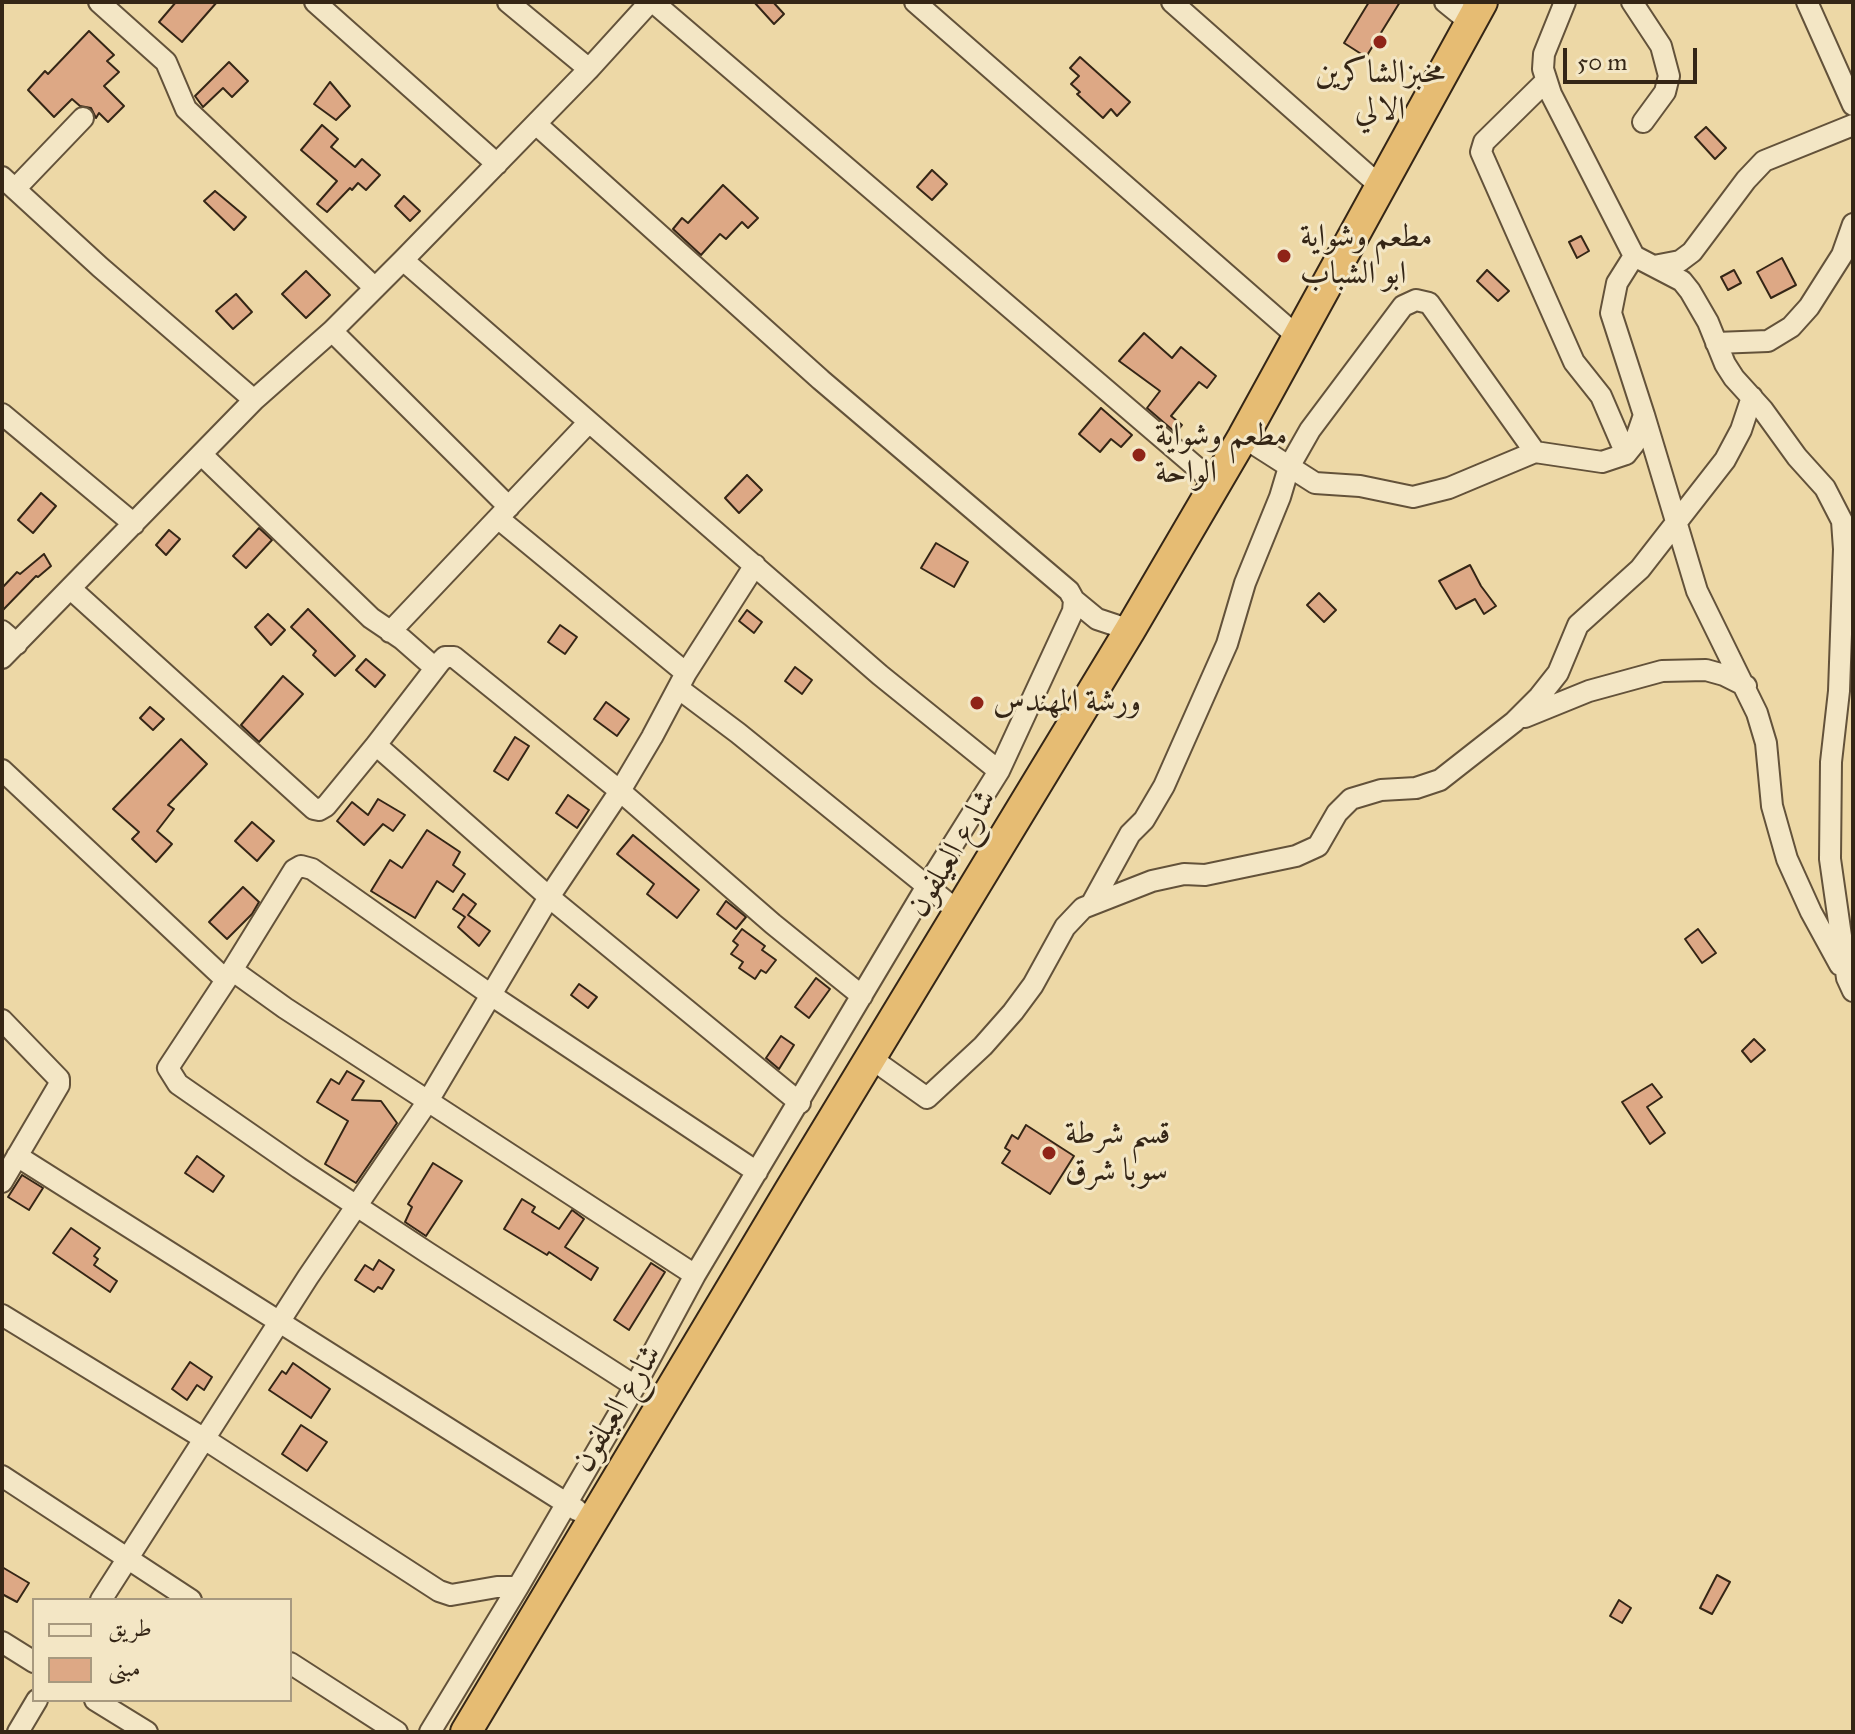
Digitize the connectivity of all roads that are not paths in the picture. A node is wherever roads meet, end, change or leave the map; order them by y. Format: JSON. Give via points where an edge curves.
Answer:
{"nodes":[{"id":1,"x":99,"y":2,"type":"edge"},
{"id":2,"x":315,"y":2,"type":"edge"},
{"id":3,"x":508,"y":2,"type":"edge"},
{"id":4,"x":651,"y":2,"type":"edge"},
{"id":5,"x":915,"y":2,"type":"edge"},
{"id":6,"x":1172,"y":2,"type":"edge"},
{"id":7,"x":1445,"y":2,"type":"edge"},
{"id":8,"x":1565,"y":2,"type":"edge"},
{"id":9,"x":1632,"y":2,"type":"edge"},
{"id":10,"x":1807,"y":2,"type":"edge"},
{"id":11,"x":1477,"y":12,"type":"edge"},
{"id":12,"x":589,"y":69,"type":"junction"},
{"id":13,"x":1545,"y":82,"type":"junction"},
{"id":14,"x":1853,"y":105,"type":"edge"},
{"id":15,"x":83,"y":118,"type":"dead end"},
{"id":16,"x":1643,"y":122,"type":"dead end"},
{"id":17,"x":536,"y":124,"type":"junction"},
{"id":18,"x":1853,"y":125,"type":"edge"},
{"id":19,"x":497,"y":164,"type":"junction"},
{"id":20,"x":8,"y":183,"type":"edge"},
{"id":21,"x":1380,"y":186,"type":"junction"},
{"id":22,"x":1853,"y":224,"type":"edge"},
{"id":23,"x":1634,"y":256,"type":"junction"},
{"id":24,"x":403,"y":260,"type":"junction"},
{"id":25,"x":1654,"y":266,"type":"junction"},
{"id":26,"x":375,"y":288,"type":"junction"},
{"id":27,"x":332,"y":331,"type":"junction"},
{"id":28,"x":1298,"y":337,"type":"junction"},
{"id":29,"x":1716,"y":343,"type":"junction"},
{"id":30,"x":1752,"y":397,"type":"junction"},
{"id":31,"x":254,"y":400,"type":"junction"},
{"id":32,"x":2,"y":414,"type":"edge"},
{"id":33,"x":1644,"y":415,"type":"junction"},
{"id":34,"x":589,"y":422,"type":"junction"},
{"id":35,"x":1243,"y":437,"type":"junction"},
{"id":36,"x":1535,"y":452,"type":"junction"},
{"id":37,"x":1626,"y":454,"type":"junction"},
{"id":38,"x":202,"y":455,"type":"junction"},
{"id":39,"x":1289,"y":467,"type":"junction"},
{"id":40,"x":1216,"y":484,"type":"junction"},
{"id":41,"x":504,"y":513,"type":"junction"},
{"id":42,"x":1676,"y":521,"type":"junction"},
{"id":43,"x":134,"y":524,"type":"junction"},
{"id":44,"x":755,"y":565,"type":"junction"},
{"id":45,"x":71,"y":589,"type":"junction"},
{"id":46,"x":1074,"y":600,"type":"junction"},
{"id":47,"x":1130,"y":630,"type":"junction"},
{"id":48,"x":390,"y":632,"type":"junction"},
{"id":49,"x":10,"y":637,"type":"edge"},
{"id":50,"x":2,"y":658,"type":"edge"},
{"id":51,"x":435,"y":668,"type":"junction"},
{"id":52,"x":682,"y":681,"type":"junction"},
{"id":53,"x":1746,"y":686,"type":"junction"},
{"id":54,"x":1514,"y":722,"type":"junction"},
{"id":55,"x":376,"y":745,"type":"junction"},
{"id":56,"x":2,"y":770,"type":"edge"},
{"id":57,"x":999,"y":771,"type":"junction"},
{"id":58,"x":620,"y":791,"type":"junction"},
{"id":59,"x":927,"y":886,"type":"junction"},
{"id":60,"x":549,"y":897,"type":"junction"},
{"id":61,"x":1092,"y":903,"type":"junction"},
{"id":62,"x":959,"y":912,"type":"junction"},
{"id":63,"x":229,"y":975,"type":"junction"},
{"id":64,"x":1850,"y":985,"type":"edge"},
{"id":65,"x":491,"y":995,"type":"junction"},
{"id":66,"x":862,"y":996,"type":"junction"},
{"id":67,"x":2,"y":1020,"type":"edge"},
{"id":68,"x":872,"y":1059,"type":"junction"},
{"id":69,"x":428,"y":1101,"type":"junction"},
{"id":70,"x":800,"y":1103,"type":"junction"},
{"id":71,"x":17,"y":1156,"type":"junction"},
{"id":72,"x":757,"y":1172,"type":"junction"},
{"id":73,"x":2,"y":1182,"type":"edge"},
{"id":74,"x":357,"y":1205,"type":"junction"},
{"id":75,"x":695,"y":1275,"type":"junction"},
{"id":76,"x":2,"y":1315,"type":"edge"},
{"id":77,"x":278,"y":1322,"type":"junction"},
{"id":78,"x":635,"y":1386,"type":"junction"},
{"id":79,"x":203,"y":1438,"type":"junction"},
{"id":80,"x":2,"y":1476,"type":"edge"},
{"id":81,"x":566,"y":1502,"type":"junction"},
{"id":82,"x":594,"y":1521,"type":"junction"},
{"id":83,"x":128,"y":1559,"type":"junction"},
{"id":84,"x":518,"y":1587,"type":"junction"},
{"id":85,"x":102,"y":1598,"type":"edge"},
{"id":86,"x":188,"y":1598,"type":"edge"},
{"id":87,"x":2,"y":1642,"type":"edge"},
{"id":88,"x":32,"y":1661,"type":"edge"},
{"id":89,"x":292,"y":1664,"type":"edge"},
{"id":90,"x":36,"y":1702,"type":"edge"},
{"id":91,"x":98,"y":1702,"type":"edge"},
{"id":92,"x":18,"y":1732,"type":"edge"},
{"id":93,"x":147,"y":1732,"type":"edge"},
{"id":94,"x":397,"y":1732,"type":"edge"},
{"id":95,"x":430,"y":1732,"type":"edge"},
{"id":96,"x":466,"y":1732,"type":"edge"}],
"edges":[{"from":1,"to":26,"type":"street","via":[[166,62],[186,109]]},
{"from":2,"to":19,"type":"street"},
{"from":3,"to":12,"type":"street"},
{"from":4,"to":12,"type":"street"},
{"from":4,"to":40,"type":"street"},
{"from":5,"to":28,"type":"street"},
{"from":6,"to":21,"type":"street"},
{"from":7,"to":11,"type":"street"},
{"from":8,"to":13,"type":"street","via":[[1544,54]]},
{"from":9,"to":16,"type":"street","via":[[1661,46],[1669,76],[1665,92]]},
{"from":10,"to":14,"type":"street"},
{"from":11,"to":21,"type":"highway","name":"شارع العيلفون"},
{"from":12,"to":17,"type":"street"},
{"from":13,"to":23,"type":"street"},
{"from":13,"to":37,"type":"street","via":[[1484,142],[1481,152],[1574,362],[1601,396]]},
{"from":15,"to":20,"type":"street"},
{"from":17,"to":19,"type":"street"},
{"from":17,"to":46,"type":"street"},
{"from":18,"to":25,"type":"street","via":[[1764,161],[1692,252],[1680,261]]},
{"from":19,"to":24,"type":"street"},
{"from":20,"to":31,"type":"street"},
{"from":21,"to":28,"type":"highway","name":"شارع العيلفون"},
{"from":22,"to":29,"type":"street","via":[[1842,255],[1791,327],[1768,341]]},
{"from":23,"to":25,"type":"street"},
{"from":23,"to":33,"type":"street","via":[[1617,283],[1611,313]]},
{"from":24,"to":26,"type":"street"},
{"from":24,"to":34,"type":"street"},
{"from":25,"to":29,"type":"street","via":[[1682,281]]},
{"from":26,"to":27,"type":"street"},
{"from":27,"to":31,"type":"street"},
{"from":27,"to":41,"type":"street"},
{"from":28,"to":35,"type":"highway","name":"شارع العيلفون"},
{"from":29,"to":30,"type":"street","via":[[1734,378]]},
{"from":30,"to":42,"type":"street","via":[[1730,452]]},
{"from":30,"to":64,"type":"street","via":[[1825,488],[1842,521],[1830,816],[1833,885]]},
{"from":31,"to":38,"type":"street"},
{"from":32,"to":43,"type":"street"},
{"from":33,"to":37,"type":"street"},
{"from":33,"to":42,"type":"street"},
{"from":34,"to":41,"type":"street"},
{"from":34,"to":44,"type":"street"},
{"from":35,"to":39,"type":"street"},
{"from":35,"to":40,"type":"highway","name":"شارع العيلفون"},
{"from":36,"to":37,"type":"street","via":[[1602,462]]},
{"from":36,"to":39,"type":"street","via":[[1449,488],[1413,497],[1315,483]]},
{"from":36,"to":39,"type":"street","via":[[1429,303],[1416,300],[1393,317]]},
{"from":38,"to":43,"type":"street"},
{"from":38,"to":48,"type":"street"},
{"from":39,"to":61,"type":"street","via":[[1227,644],[1164,786]]},
{"from":40,"to":47,"type":"highway","name":"شارع العيلفون"},
{"from":41,"to":48,"type":"street"},
{"from":41,"to":52,"type":"street"},
{"from":42,"to":53,"type":"street","via":[[1697,591]]},
{"from":42,"to":54,"type":"street","via":[[1640,569],[1578,625],[1558,673]]},
{"from":43,"to":45,"type":"street"},
{"from":44,"to":52,"type":"street"},
{"from":44,"to":57,"type":"street"},
{"from":45,"to":49,"type":"street"},
{"from":45,"to":55,"type":"street","via":[[314,809],[326,806]]},
{"from":46,"to":47,"type":"street","via":[[1097,619]]},
{"from":46,"to":57,"type":"street"},
{"from":47,"to":62,"type":"highway","name":"شارع العيلفون"},
{"from":48,"to":51,"type":"street"},
{"from":49,"to":50,"type":"street"},
{"from":51,"to":55,"type":"street"},
{"from":51,"to":58,"type":"street","via":[[445,657],[454,657]]},
{"from":52,"to":58,"type":"street"},
{"from":52,"to":59,"type":"street"},
{"from":53,"to":54,"type":"street","via":[[1706,670],[1662,671],[1589,691]]},
{"from":53,"to":64,"type":"street","via":[[1766,743],[1772,806],[1787,859]]},
{"from":54,"to":61,"type":"street","via":[[1440,780],[1351,799],[1318,846],[1296,856],[1205,875],[1173,876]]},
{"from":55,"to":60,"type":"street"},
{"from":56,"to":63,"type":"street"},
{"from":57,"to":59,"type":"street"},
{"from":58,"to":60,"type":"street"},
{"from":58,"to":66,"type":"street"},
{"from":59,"to":62,"type":"street"},
{"from":59,"to":66,"type":"street"},
{"from":60,"to":65,"type":"street"},
{"from":60,"to":70,"type":"street"},
{"from":61,"to":68,"type":"street","via":[[1065,927],[1013,1012],[927,1098]]},
{"from":62,"to":68,"type":"highway","name":"شارع العيلفون"},
{"from":63,"to":65,"type":"street","via":[[301,866]]},
{"from":63,"to":69,"type":"street"},
{"from":63,"to":74,"type":"street","via":[[168,1068],[171,1077]]},
{"from":65,"to":69,"type":"street"},
{"from":65,"to":72,"type":"street"},
{"from":66,"to":70,"type":"street"},
{"from":67,"to":71,"type":"street","via":[[59,1079]]},
{"from":68,"to":82,"type":"highway","name":"شارع العيلفون"},
{"from":69,"to":74,"type":"street"},
{"from":69,"to":75,"type":"street"},
{"from":70,"to":72,"type":"street"},
{"from":71,"to":73,"type":"street"},
{"from":71,"to":77,"type":"street"},
{"from":72,"to":75,"type":"street"},
{"from":74,"to":77,"type":"street"},
{"from":74,"to":78,"type":"street"},
{"from":75,"to":78,"type":"street"},
{"from":76,"to":79,"type":"street"},
{"from":77,"to":79,"type":"street"},
{"from":77,"to":81,"type":"street"},
{"from":78,"to":81,"type":"street"},
{"from":79,"to":83,"type":"street"},
{"from":79,"to":84,"type":"street","via":[[439,1591],[451,1595]]},
{"from":80,"to":83,"type":"street"},
{"from":81,"to":82,"type":"street"},
{"from":81,"to":84,"type":"street"},
{"from":82,"to":96,"type":"highway","name":"شارع العيلفون"},
{"from":83,"to":85,"type":"street"},
{"from":83,"to":86,"type":"street"},
{"from":84,"to":95,"type":"street"},
{"from":87,"to":88,"type":"street"},
{"from":89,"to":94,"type":"street"},
{"from":90,"to":92,"type":"street"},
{"from":91,"to":93,"type":"street"}]}
